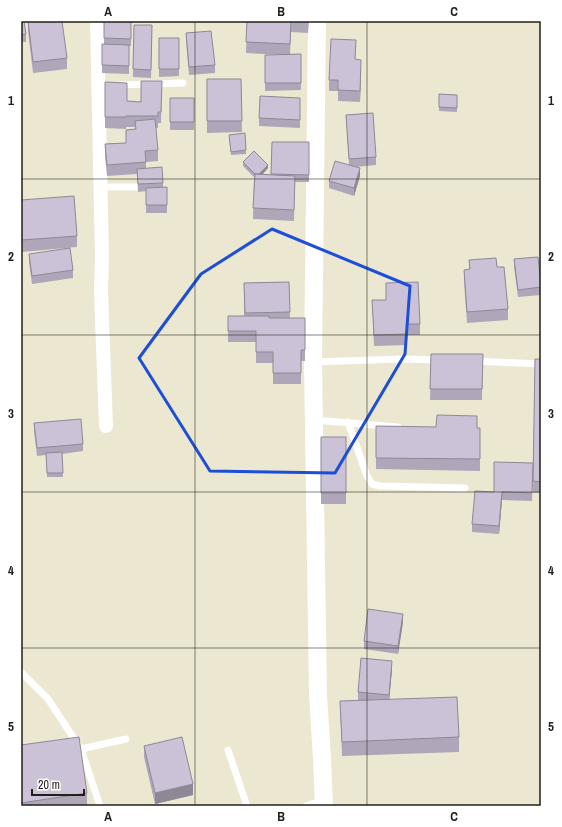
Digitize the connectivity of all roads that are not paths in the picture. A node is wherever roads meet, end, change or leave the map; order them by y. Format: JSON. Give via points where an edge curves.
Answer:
{"nodes":[{"id":1,"x":97,"y":21,"type":"edge"},
{"id":2,"x":318,"y":21,"type":"edge"},
{"id":3,"x":183,"y":83,"type":"dead end"},
{"id":4,"x":106,"y":86,"type":"junction"},
{"id":5,"x":100,"y":186,"type":"junction"},
{"id":6,"x":151,"y":187,"type":"edge"},
{"id":7,"x":446,"y":360,"type":"edge"},
{"id":8,"x":468,"y":360,"type":"edge"},
{"id":9,"x":313,"y":362,"type":"junction"},
{"id":10,"x":541,"y":364,"type":"edge"},
{"id":11,"x":314,"y":420,"type":"junction"},
{"id":12,"x":348,"y":422,"type":"junction"},
{"id":13,"x":106,"y":426,"type":"dead end"},
{"id":14,"x":408,"y":428,"type":"edge"},
{"id":15,"x":465,"y":488,"type":"dead end"},
{"id":16,"x":21,"y":672,"type":"edge"},
{"id":17,"x":126,"y":739,"type":"dead end"},
{"id":18,"x":81,"y":748,"type":"junction"},
{"id":19,"x":228,"y":750,"type":"dead end"},
{"id":20,"x":324,"y":803,"type":"edge"},
{"id":21,"x":100,"y":806,"type":"edge"},
{"id":22,"x":247,"y":806,"type":"edge"},
{"id":23,"x":306,"y":806,"type":"edge"}],
"edges":[{"from":1,"to":4,"type":"street"},
{"from":2,"to":9,"type":"street"},
{"from":3,"to":4,"type":"lane"},
{"from":4,"to":5,"type":"street"},
{"from":5,"to":6,"type":"lane"},
{"from":5,"to":13,"type":"street"},
{"from":7,"to":9,"type":"lane"},
{"from":8,"to":10,"type":"lane"},
{"from":9,"to":11,"type":"street"},
{"from":11,"to":12,"type":"lane"},
{"from":11,"to":20,"type":"street","via":[[318,695]]},
{"from":12,"to":14,"type":"lane"},
{"from":12,"to":15,"type":"lane","via":[[372,484]]},
{"from":16,"to":18,"type":"lane","via":[[48,699]]},
{"from":17,"to":18,"type":"lane"},
{"from":18,"to":21,"type":"lane"},
{"from":19,"to":22,"type":"lane"},
{"from":20,"to":23,"type":"lane"}]}
